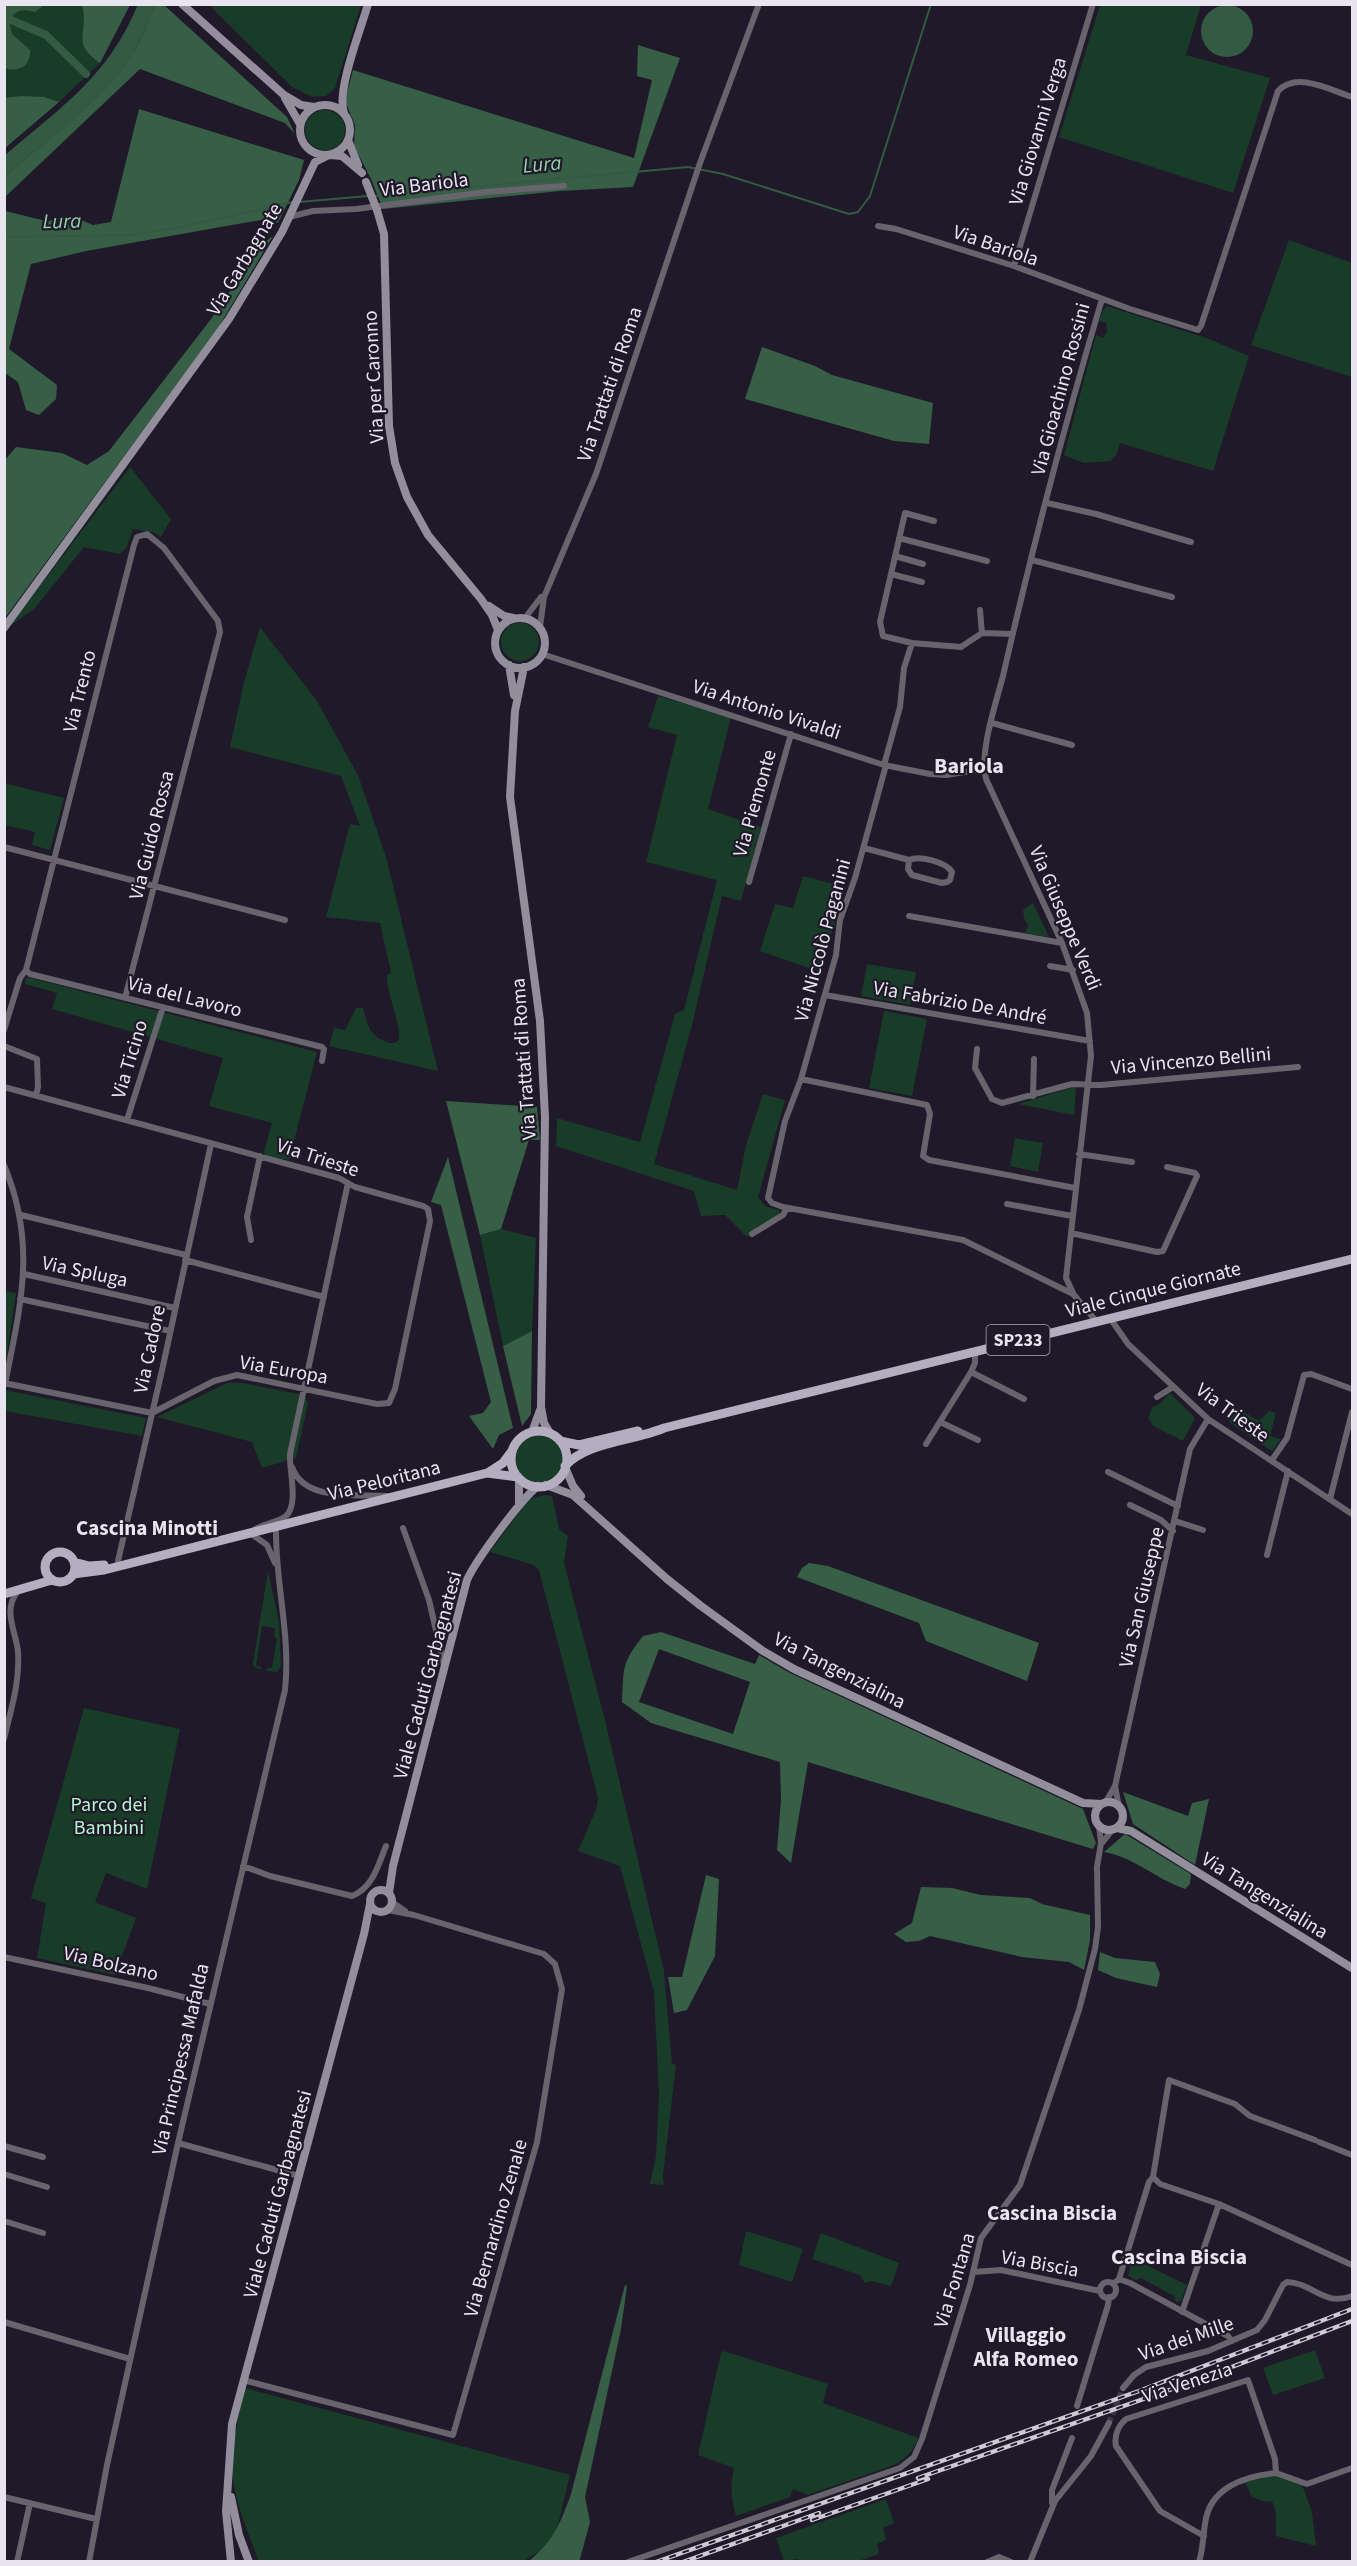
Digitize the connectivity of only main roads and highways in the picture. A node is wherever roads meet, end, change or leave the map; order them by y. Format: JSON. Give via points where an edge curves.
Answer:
{"nodes":[{"id":1,"x":1353,"y":1259,"type":"edge"},
{"id":2,"x":664,"y":1428,"type":"junction"},
{"id":3,"x":560,"y":1441,"type":"junction"},
{"id":4,"x":512,"y":1450,"type":"junction"},
{"id":5,"x":565,"y":1467,"type":"junction"},
{"id":6,"x":487,"y":1473,"type":"junction"},
{"id":7,"x":519,"y":1478,"type":"junction"},
{"id":8,"x":290,"y":1522,"type":"junction"},
{"id":9,"x":252,"y":1532,"type":"junction"},
{"id":10,"x":74,"y":1562,"type":"junction"},
{"id":11,"x":45,"y":1569,"type":"junction"},
{"id":12,"x":73,"y":1574,"type":"junction"},
{"id":13,"x":52,"y":1580,"type":"junction"},
{"id":14,"x":4,"y":1589,"type":"edge"},
{"id":15,"x":4,"y":1594,"type":"edge"}],
"edges":[{"from":1,"to":2,"type":"main road","name":"Viale Cinque Giornate","number":"SP233"},
{"from":2,"to":3,"type":"main road","via":[[579,1445]]},
{"from":2,"to":5,"type":"main road","via":[[587,1449]]},
{"from":3,"to":4,"type":"main road","via":[[550,1433],[532,1432],[521,1437]]},
{"from":3,"to":5,"type":"main road","via":[[566,1453]]},
{"from":4,"to":6,"type":"main road","name":"Via Peloritana","via":[[499,1467]]},
{"from":4,"to":7,"type":"main road","via":[[512,1463]]},
{"from":5,"to":7,"type":"main road","via":[[560,1476],[542,1486]]},
{"from":6,"to":7,"type":"main road","name":"Via Peloritana"},
{"from":6,"to":8,"type":"main road","name":"Via Peloritana"},
{"from":8,"to":9,"type":"main road","name":"Via Peloritana"},
{"from":8,"to":9,"type":"main road","name":"Via Peloritana"},
{"from":9,"to":10,"type":"main road","name":"Via Peloritana","via":[[118,1562],[92,1566]]},
{"from":9,"to":12,"type":"main road","name":"Via Peloritana","via":[[96,1572]]},
{"from":10,"to":11,"type":"main road","via":[[64,1553],[54,1553]]},
{"from":10,"to":12,"type":"main road"},
{"from":11,"to":13,"type":"main road"},
{"from":11,"to":14,"type":"main road","via":[[32,1581]]},
{"from":12,"to":13,"type":"main road","via":[[65,1581]]},
{"from":13,"to":15,"type":"main road"}]}
